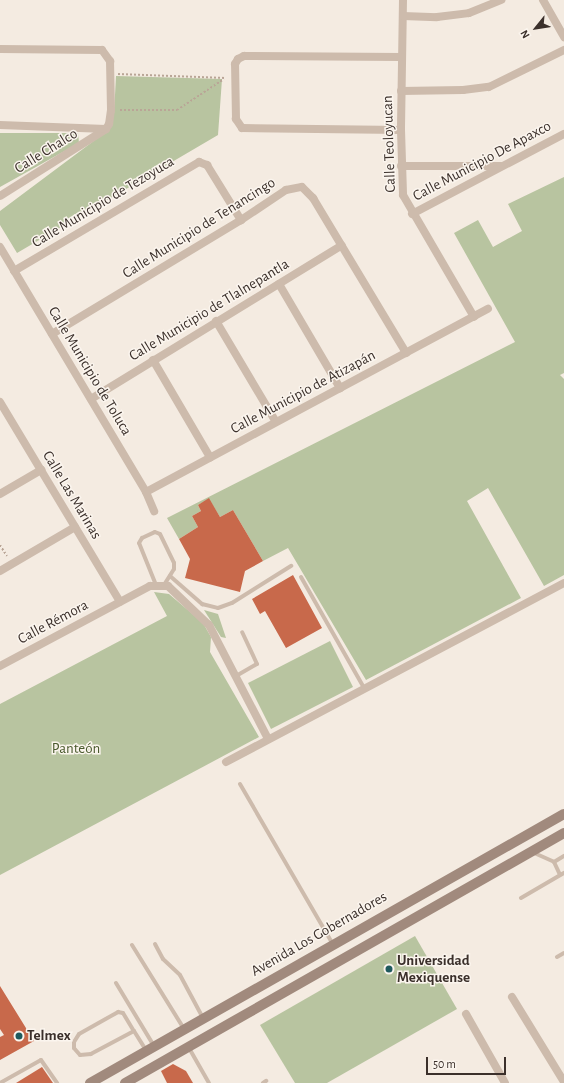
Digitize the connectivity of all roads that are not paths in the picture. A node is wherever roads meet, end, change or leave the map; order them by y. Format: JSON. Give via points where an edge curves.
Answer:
{"nodes":[{"id":1,"x":403,"y":0,"type":"edge"},
{"id":2,"x":501,"y":0,"type":"edge"},
{"id":3,"x":543,"y":0,"type":"edge"},
{"id":4,"x":403,"y":16,"type":"junction"},
{"id":5,"x":564,"y":37,"type":"edge"},
{"id":6,"x":0,"y":49,"type":"edge"},
{"id":7,"x":564,"y":50,"type":"edge"},
{"id":8,"x":401,"y":57,"type":"junction"},
{"id":9,"x":401,"y":91,"type":"junction"},
{"id":10,"x":0,"y":125,"type":"edge"},
{"id":11,"x":106,"y":130,"type":"junction"},
{"id":12,"x":401,"y":130,"type":"junction"},
{"id":13,"x":564,"y":134,"type":"edge"},
{"id":14,"x":401,"y":166,"type":"junction"},
{"id":15,"x":502,"y":166,"type":"junction"},
{"id":16,"x":0,"y":196,"type":"edge"},
{"id":17,"x":412,"y":214,"type":"junction"},
{"id":18,"x":241,"y":220,"type":"junction"},
{"id":19,"x":342,"y":245,"type":"junction"},
{"id":20,"x":0,"y":247,"type":"edge"},
{"id":21,"x":14,"y":271,"type":"junction"},
{"id":22,"x":279,"y":284,"type":"junction"},
{"id":23,"x":488,"y":309,"type":"dead end"},
{"id":24,"x":474,"y":317,"type":"junction"},
{"id":25,"x":216,"y":322,"type":"junction"},
{"id":26,"x":52,"y":334,"type":"junction"},
{"id":27,"x":406,"y":353,"type":"junction"},
{"id":28,"x":153,"y":360,"type":"junction"},
{"id":29,"x":340,"y":388,"type":"junction"},
{"id":30,"x":91,"y":399,"type":"junction"},
{"id":31,"x":1,"y":406,"type":"edge"},
{"id":32,"x":276,"y":422,"type":"junction"},
{"id":33,"x":210,"y":457,"type":"junction"},
{"id":34,"x":41,"y":470,"type":"junction"},
{"id":35,"x":146,"y":492,"type":"junction"},
{"id":36,"x":0,"y":494,"type":"edge"},
{"id":37,"x":154,"y":511,"type":"dead end"},
{"id":38,"x":75,"y":527,"type":"junction"},
{"id":39,"x":291,"y":566,"type":"dead end"},
{"id":40,"x":0,"y":571,"type":"edge"},
{"id":41,"x":170,"y":576,"type":"junction"},
{"id":42,"x":301,"y":577,"type":"dead end"},
{"id":43,"x":564,"y":583,"type":"edge"},
{"id":44,"x":160,"y":585,"type":"junction"},
{"id":45,"x":120,"y":602,"type":"junction"},
{"id":46,"x":242,"y":632,"type":"dead end"},
{"id":47,"x":0,"y":666,"type":"edge"},
{"id":48,"x":236,"y":676,"type":"junction"},
{"id":49,"x":364,"y":689,"type":"junction"},
{"id":50,"x":268,"y":740,"type":"junction"},
{"id":51,"x":226,"y":762,"type":"dead end"},
{"id":52,"x":240,"y":784,"type":"dead end"},
{"id":53,"x":564,"y":814,"type":"edge"},
{"id":54,"x":564,"y":833,"type":"edge"},
{"id":55,"x":532,"y":851,"type":"junction"},
{"id":56,"x":564,"y":856,"type":"edge"},
{"id":57,"x":554,"y":862,"type":"junction"},
{"id":58,"x":562,"y":874,"type":"edge"},
{"id":59,"x":418,"y":895,"type":"junction"},
{"id":60,"x":521,"y":898,"type":"dead end"},
{"id":61,"x":427,"y":911,"type":"junction"},
{"id":62,"x":155,"y":944,"type":"dead end"},
{"id":63,"x":332,"y":944,"type":"junction"},
{"id":64,"x":132,"y":945,"type":"dead end"},
{"id":65,"x":564,"y":953,"type":"edge"},
{"id":66,"x":557,"y":957,"type":"dead end"},
{"id":67,"x":116,"y":983,"type":"dead end"},
{"id":68,"x":512,"y":997,"type":"dead end"},
{"id":69,"x":466,"y":1014,"type":"dead end"},
{"id":70,"x":204,"y":1018,"type":"junction"},
{"id":71,"x":184,"y":1030,"type":"junction"},
{"id":72,"x":134,"y":1031,"type":"junction"},
{"id":73,"x":188,"y":1048,"type":"junction"},
{"id":74,"x":150,"y":1049,"type":"junction"},
{"id":75,"x":564,"y":1082,"type":"edge"},
{"id":76,"x":0,"y":1083,"type":"edge"},
{"id":77,"x":57,"y":1083,"type":"edge"},
{"id":78,"x":90,"y":1083,"type":"edge"},
{"id":79,"x":125,"y":1083,"type":"edge"},
{"id":80,"x":209,"y":1083,"type":"edge"},
{"id":81,"x":505,"y":1083,"type":"edge"}],
"edges":[{"from":1,"to":4,"type":"street","name":"Calle Teoloyucan"},
{"from":2,"to":4,"type":"street","via":[[469,13],[438,17]]},
{"from":3,"to":5,"type":"street"},
{"from":4,"to":8,"type":"street","name":"Calle Teoloyucan"},
{"from":6,"to":11,"type":"street","via":[[102,50],[109,57],[110,74],[111,110]]},
{"from":7,"to":9,"type":"street","via":[[489,87]]},
{"from":8,"to":9,"type":"street","name":"Calle Teoloyucan"},
{"from":8,"to":12,"type":"street","via":[[244,56],[236,61],[235,78],[236,120],[242,128]]},
{"from":9,"to":12,"type":"street","name":"Calle Teoloyucan"},
{"from":10,"to":11,"type":"street"},
{"from":11,"to":16,"type":"street","name":"Calle Chalco"},
{"from":12,"to":14,"type":"street","name":"Calle Teoloyucan"},
{"from":13,"to":15,"type":"street","name":"Calle Municipio De Apaxco"},
{"from":14,"to":15,"type":"street"},
{"from":14,"to":17,"type":"street","name":"Calle Teoloyucan","via":[[403,195]]},
{"from":15,"to":17,"type":"street","name":"Calle Municipio De Apaxco"},
{"from":17,"to":24,"type":"street","name":"Calle Teoloyucan"},
{"from":18,"to":19,"type":"street","name":"Calle Municipio de Tenancingo","via":[[286,190],[302,187],[313,198]]},
{"from":18,"to":21,"type":"street","name":"Calle Municipio de Tezoyuca","via":[[204,162],[193,165]]},
{"from":18,"to":26,"type":"street","name":"Calle Municipio de Tenancingo"},
{"from":19,"to":22,"type":"street","name":"Calle Municipio de Tlalnepantla"},
{"from":19,"to":27,"type":"street"},
{"from":20,"to":21,"type":"street","name":"Calle Municipio de Toluca"},
{"from":21,"to":26,"type":"street","name":"Calle Municipio de Toluca"},
{"from":22,"to":25,"type":"street","name":"Calle Municipio de Tlalnepantla"},
{"from":22,"to":29,"type":"street"},
{"from":23,"to":24,"type":"street","name":"Calle Municipio de Atizapán"},
{"from":24,"to":27,"type":"street","name":"Calle Municipio de Atizapán"},
{"from":25,"to":28,"type":"street","name":"Calle Municipio de Tlalnepantla"},
{"from":25,"to":32,"type":"street"},
{"from":26,"to":30,"type":"street","name":"Calle Municipio de Toluca"},
{"from":27,"to":29,"type":"street","name":"Calle Municipio de Atizapán"},
{"from":28,"to":30,"type":"street","name":"Calle Municipio de Tlalnepantla"},
{"from":28,"to":33,"type":"street"},
{"from":29,"to":32,"type":"street","name":"Calle Municipio de Atizapán"},
{"from":30,"to":35,"type":"street","name":"Calle Municipio de Toluca"},
{"from":31,"to":34,"type":"street","name":"Calle Las Marinas"},
{"from":32,"to":33,"type":"street","name":"Calle Municipio de Atizapán"},
{"from":33,"to":35,"type":"street","name":"Calle Municipio de Atizapán"},
{"from":34,"to":36,"type":"street"},
{"from":34,"to":38,"type":"street","name":"Calle Las Marinas"},
{"from":35,"to":37,"type":"street","name":"Calle Municipio de Toluca"},
{"from":38,"to":40,"type":"street"},
{"from":38,"to":45,"type":"street","name":"Calle Las Marinas"},
{"from":39,"to":41,"type":"lane","via":[[232,603],[218,608],[202,604]]},
{"from":41,"to":44,"type":"lane"},
{"from":41,"to":44,"type":"lane","via":[[174,563],[160,534],[155,532],[142,538],[139,546]]},
{"from":42,"to":49,"type":"lane"},
{"from":43,"to":49,"type":"street"},
{"from":44,"to":45,"type":"street","name":"Calle Rémora"},
{"from":44,"to":48,"type":"street","via":[[176,590],[205,620]]},
{"from":45,"to":47,"type":"street","name":"Calle Rémora"},
{"from":46,"to":48,"type":"lane","via":[[257,664]]},
{"from":48,"to":50,"type":"street"},
{"from":49,"to":50,"type":"street"},
{"from":50,"to":51,"type":"street"},
{"from":52,"to":63,"type":"lane"},
{"from":53,"to":59,"type":"street","name":"Avenida Los Gobernadores"},
{"from":54,"to":55,"type":"street"},
{"from":55,"to":57,"type":"lane"},
{"from":55,"to":61,"type":"street"},
{"from":56,"to":57,"type":"lane"},
{"from":57,"to":58,"type":"lane"},
{"from":58,"to":60,"type":"lane"},
{"from":59,"to":61,"type":"street"},
{"from":59,"to":63,"type":"street","name":"Avenida Los Gobernadores"},
{"from":61,"to":73,"type":"street"},
{"from":62,"to":70,"type":"lane","via":[[163,959],[180,975]]},
{"from":63,"to":70,"type":"street","name":"Avenida Los Gobernadores"},
{"from":64,"to":71,"type":"lane"},
{"from":65,"to":66,"type":"lane"},
{"from":67,"to":74,"type":"lane"},
{"from":68,"to":75,"type":"street"},
{"from":69,"to":81,"type":"street"},
{"from":70,"to":71,"type":"street","name":"Avenida Los Gobernadores"},
{"from":71,"to":74,"type":"street","name":"Avenida Los Gobernadores"},
{"from":72,"to":72,"type":"lane","via":[[123,1013],[118,1012],[79,1034],[74,1042],[74,1048],[80,1055],[92,1054]]},
{"from":72,"to":74,"type":"lane"},
{"from":73,"to":79,"type":"street"},
{"from":73,"to":80,"type":"lane"},
{"from":74,"to":78,"type":"street","name":"Avenida Los Gobernadores"},
{"from":76,"to":77,"type":"lane","via":[[41,1060]]}]}
